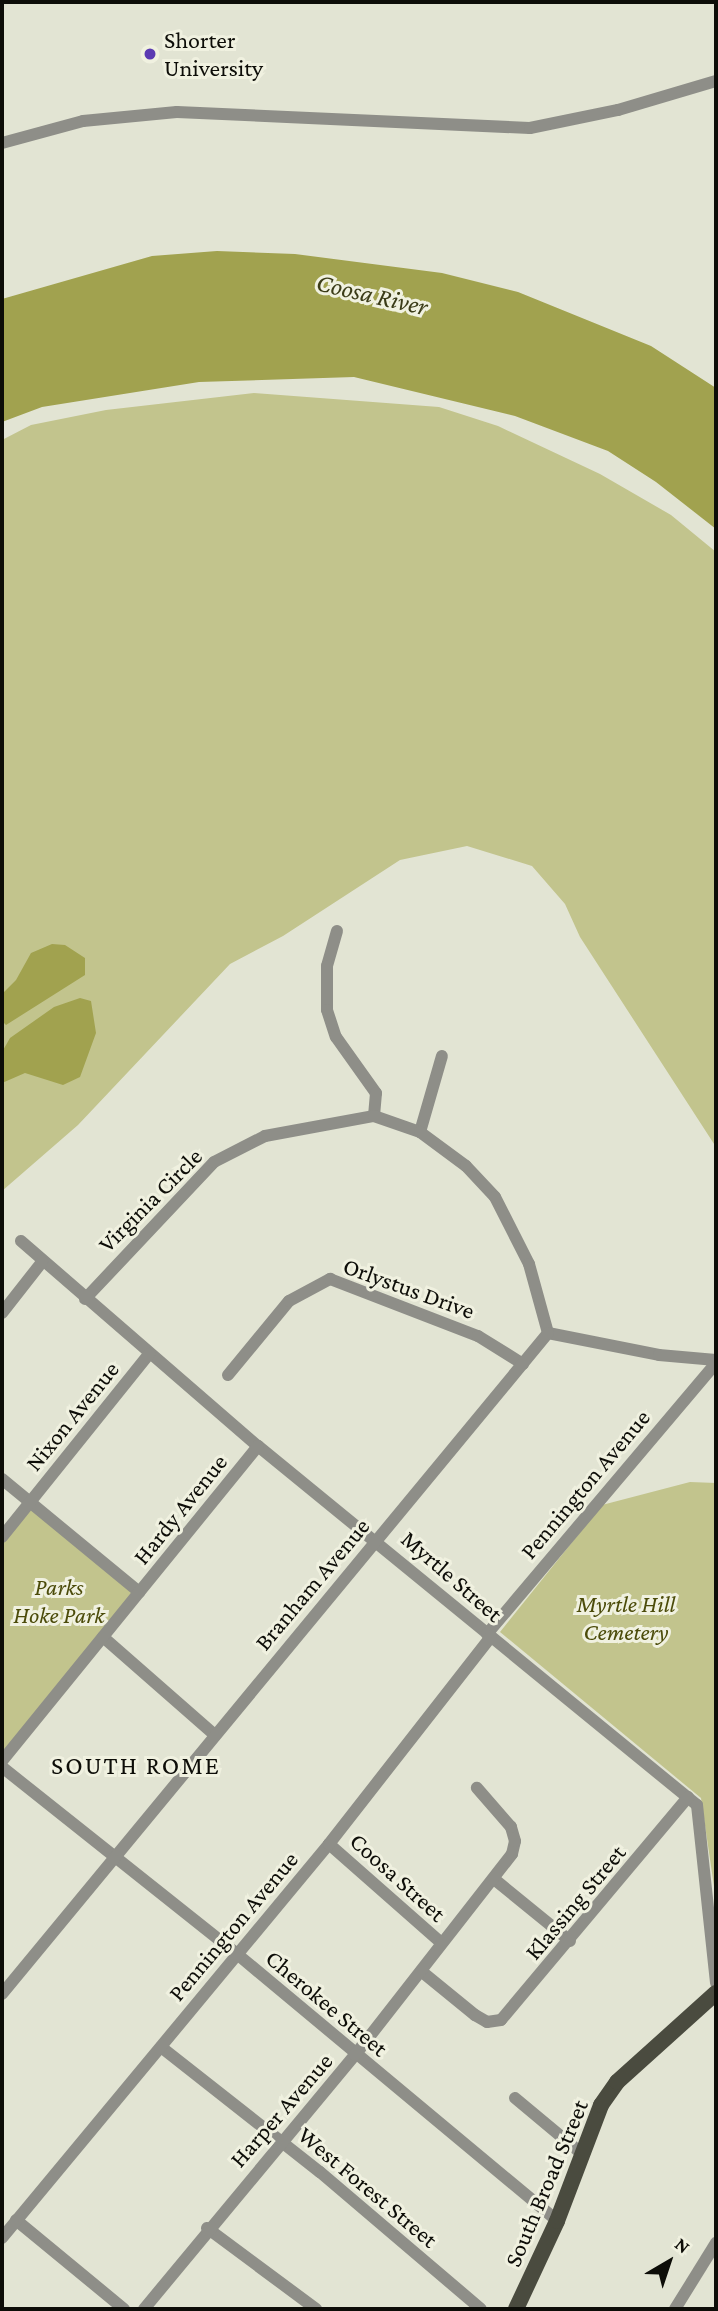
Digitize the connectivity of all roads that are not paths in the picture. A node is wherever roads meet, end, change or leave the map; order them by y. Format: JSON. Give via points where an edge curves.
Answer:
{"nodes":[{"id":1,"x":716,"y":82,"type":"edge"},
{"id":2,"x":2,"y":143,"type":"edge"},
{"id":3,"x":337,"y":931,"type":"dead end"},
{"id":4,"x":442,"y":1056,"type":"dead end"},
{"id":5,"x":374,"y":1116,"type":"junction"},
{"id":6,"x":420,"y":1132,"type":"junction"},
{"id":7,"x":20,"y":1241,"type":"dead end"},
{"id":8,"x":42,"y":1262,"type":"junction"},
{"id":9,"x":85,"y":1299,"type":"junction"},
{"id":10,"x":2,"y":1313,"type":"edge"},
{"id":11,"x":548,"y":1333,"type":"junction"},
{"id":12,"x":149,"y":1354,"type":"junction"},
{"id":13,"x":716,"y":1362,"type":"edge"},
{"id":14,"x":523,"y":1364,"type":"junction"},
{"id":15,"x":228,"y":1375,"type":"dead end"},
{"id":16,"x":258,"y":1446,"type":"junction"},
{"id":17,"x":2,"y":1479,"type":"edge"},
{"id":18,"x":30,"y":1502,"type":"junction"},
{"id":19,"x":2,"y":1537,"type":"edge"},
{"id":20,"x":377,"y":1539,"type":"junction"},
{"id":21,"x":139,"y":1592,"type":"junction"},
{"id":22,"x":489,"y":1636,"type":"junction"},
{"id":23,"x":103,"y":1637,"type":"junction"},
{"id":24,"x":215,"y":1735,"type":"junction"},
{"id":25,"x":2,"y":1761,"type":"edge"},
{"id":26,"x":2,"y":1766,"type":"edge"},
{"id":27,"x":477,"y":1788,"type":"dead end"},
{"id":28,"x":688,"y":1797,"type":"junction"},
{"id":29,"x":329,"y":1844,"type":"junction"},
{"id":30,"x":113,"y":1858,"type":"junction"},
{"id":31,"x":498,"y":1875,"type":"junction"},
{"id":32,"x":570,"y":1941,"type":"junction"},
{"id":33,"x":440,"y":1942,"type":"junction"},
{"id":34,"x":237,"y":1954,"type":"junction"},
{"id":35,"x":421,"y":1971,"type":"junction"},
{"id":36,"x":716,"y":1983,"type":"edge"},
{"id":37,"x":716,"y":1993,"type":"edge"},
{"id":38,"x":2,"y":1994,"type":"edge"},
{"id":39,"x":161,"y":2048,"type":"junction"},
{"id":40,"x":355,"y":2055,"type":"junction"},
{"id":41,"x":514,"y":2098,"type":"dead end"},
{"id":42,"x":281,"y":2143,"type":"junction"},
{"id":43,"x":581,"y":2153,"type":"junction"},
{"id":44,"x":16,"y":2220,"type":"junction"},
{"id":45,"x":556,"y":2221,"type":"junction"},
{"id":46,"x":207,"y":2228,"type":"junction"},
{"id":47,"x":2,"y":2238,"type":"edge"},
{"id":48,"x":716,"y":2243,"type":"edge"},
{"id":49,"x":124,"y":2309,"type":"edge"},
{"id":50,"x":144,"y":2309,"type":"edge"},
{"id":51,"x":316,"y":2309,"type":"edge"},
{"id":52,"x":481,"y":2309,"type":"edge"},
{"id":53,"x":516,"y":2309,"type":"edge"},
{"id":54,"x":675,"y":2309,"type":"edge"}],
"edges":[{"from":1,"to":2,"type":"street","via":[[590,117],[530,128],[177,112],[83,121]]},
{"from":3,"to":5,"type":"street","via":[[327,966],[327,1010],[336,1037],[376,1093]]},
{"from":4,"to":6,"type":"street"},
{"from":5,"to":6,"type":"street","name":"Virginia Circle"},
{"from":5,"to":9,"type":"street","name":"Virginia Circle","via":[[265,1136],[214,1162]]},
{"from":6,"to":11,"type":"street","name":"Virginia Circle","via":[[466,1166],[495,1197],[529,1264]]},
{"from":7,"to":8,"type":"street","name":"Myrtle Street"},
{"from":8,"to":9,"type":"street","name":"Myrtle Street"},
{"from":8,"to":10,"type":"street"},
{"from":9,"to":12,"type":"street","name":"Myrtle Street"},
{"from":11,"to":13,"type":"street"},
{"from":11,"to":14,"type":"street","name":"Branham Avenue"},
{"from":12,"to":16,"type":"street","name":"Myrtle Street"},
{"from":12,"to":18,"type":"street","name":"Nixon Avenue"},
{"from":13,"to":22,"type":"street","name":"Pennington Avenue"},
{"from":14,"to":15,"type":"street","name":"Orlystus Drive","via":[[478,1336],[330,1279],[289,1301]]},
{"from":14,"to":20,"type":"street","name":"Branham Avenue"},
{"from":16,"to":20,"type":"street","name":"Myrtle Street"},
{"from":16,"to":21,"type":"street","name":"Hardy Avenue"},
{"from":17,"to":18,"type":"street"},
{"from":18,"to":19,"type":"street","name":"Nixon Avenue"},
{"from":18,"to":21,"type":"street"},
{"from":20,"to":22,"type":"street","name":"Myrtle Street"},
{"from":20,"to":24,"type":"street","name":"Branham Avenue"},
{"from":21,"to":23,"type":"street","name":"Hardy Avenue"},
{"from":22,"to":28,"type":"street","name":"Myrtle Street"},
{"from":22,"to":29,"type":"street","name":"Pennington Avenue"},
{"from":23,"to":24,"type":"street"},
{"from":23,"to":25,"type":"street","name":"Hardy Avenue"},
{"from":24,"to":30,"type":"street","name":"Branham Avenue"},
{"from":26,"to":30,"type":"street","name":"Cherokee Street"},
{"from":27,"to":31,"type":"street","name":"Harper Avenue","via":[[511,1827],[515,1841]]},
{"from":28,"to":32,"type":"street","name":"Klassing Street"},
{"from":28,"to":36,"type":"street","via":[[697,1805]]},
{"from":29,"to":33,"type":"street","name":"Coosa Street"},
{"from":29,"to":34,"type":"street","name":"Pennington Avenue"},
{"from":30,"to":34,"type":"street","name":"Cherokee Street"},
{"from":30,"to":38,"type":"street","name":"Branham Avenue"},
{"from":31,"to":32,"type":"street"},
{"from":31,"to":33,"type":"street","name":"Harper Avenue"},
{"from":32,"to":35,"type":"street","name":"Klassing Street","via":[[501,2020],[486,2022]]},
{"from":33,"to":35,"type":"street","name":"Harper Avenue"},
{"from":34,"to":39,"type":"street","name":"Pennington Avenue"},
{"from":34,"to":40,"type":"street","name":"Cherokee Street"},
{"from":35,"to":40,"type":"street","name":"Harper Avenue"},
{"from":37,"to":43,"type":"main road","name":"South Broad Street","via":[[617,2082],[601,2105]]},
{"from":39,"to":42,"type":"street","name":"West Forest Street"},
{"from":39,"to":44,"type":"street","name":"Pennington Avenue"},
{"from":40,"to":42,"type":"street","name":"Harper Avenue"},
{"from":40,"to":45,"type":"street","name":"Cherokee Street"},
{"from":41,"to":43,"type":"street"},
{"from":42,"to":46,"type":"street","name":"Harper Avenue"},
{"from":42,"to":52,"type":"street","name":"West Forest Street"},
{"from":43,"to":45,"type":"main road","name":"South Broad Street"},
{"from":44,"to":47,"type":"street","name":"Pennington Avenue"},
{"from":44,"to":49,"type":"street"},
{"from":45,"to":53,"type":"main road","name":"South Broad Street"},
{"from":46,"to":50,"type":"street","name":"Harper Avenue"},
{"from":46,"to":51,"type":"street"},
{"from":48,"to":54,"type":"street"}]}
